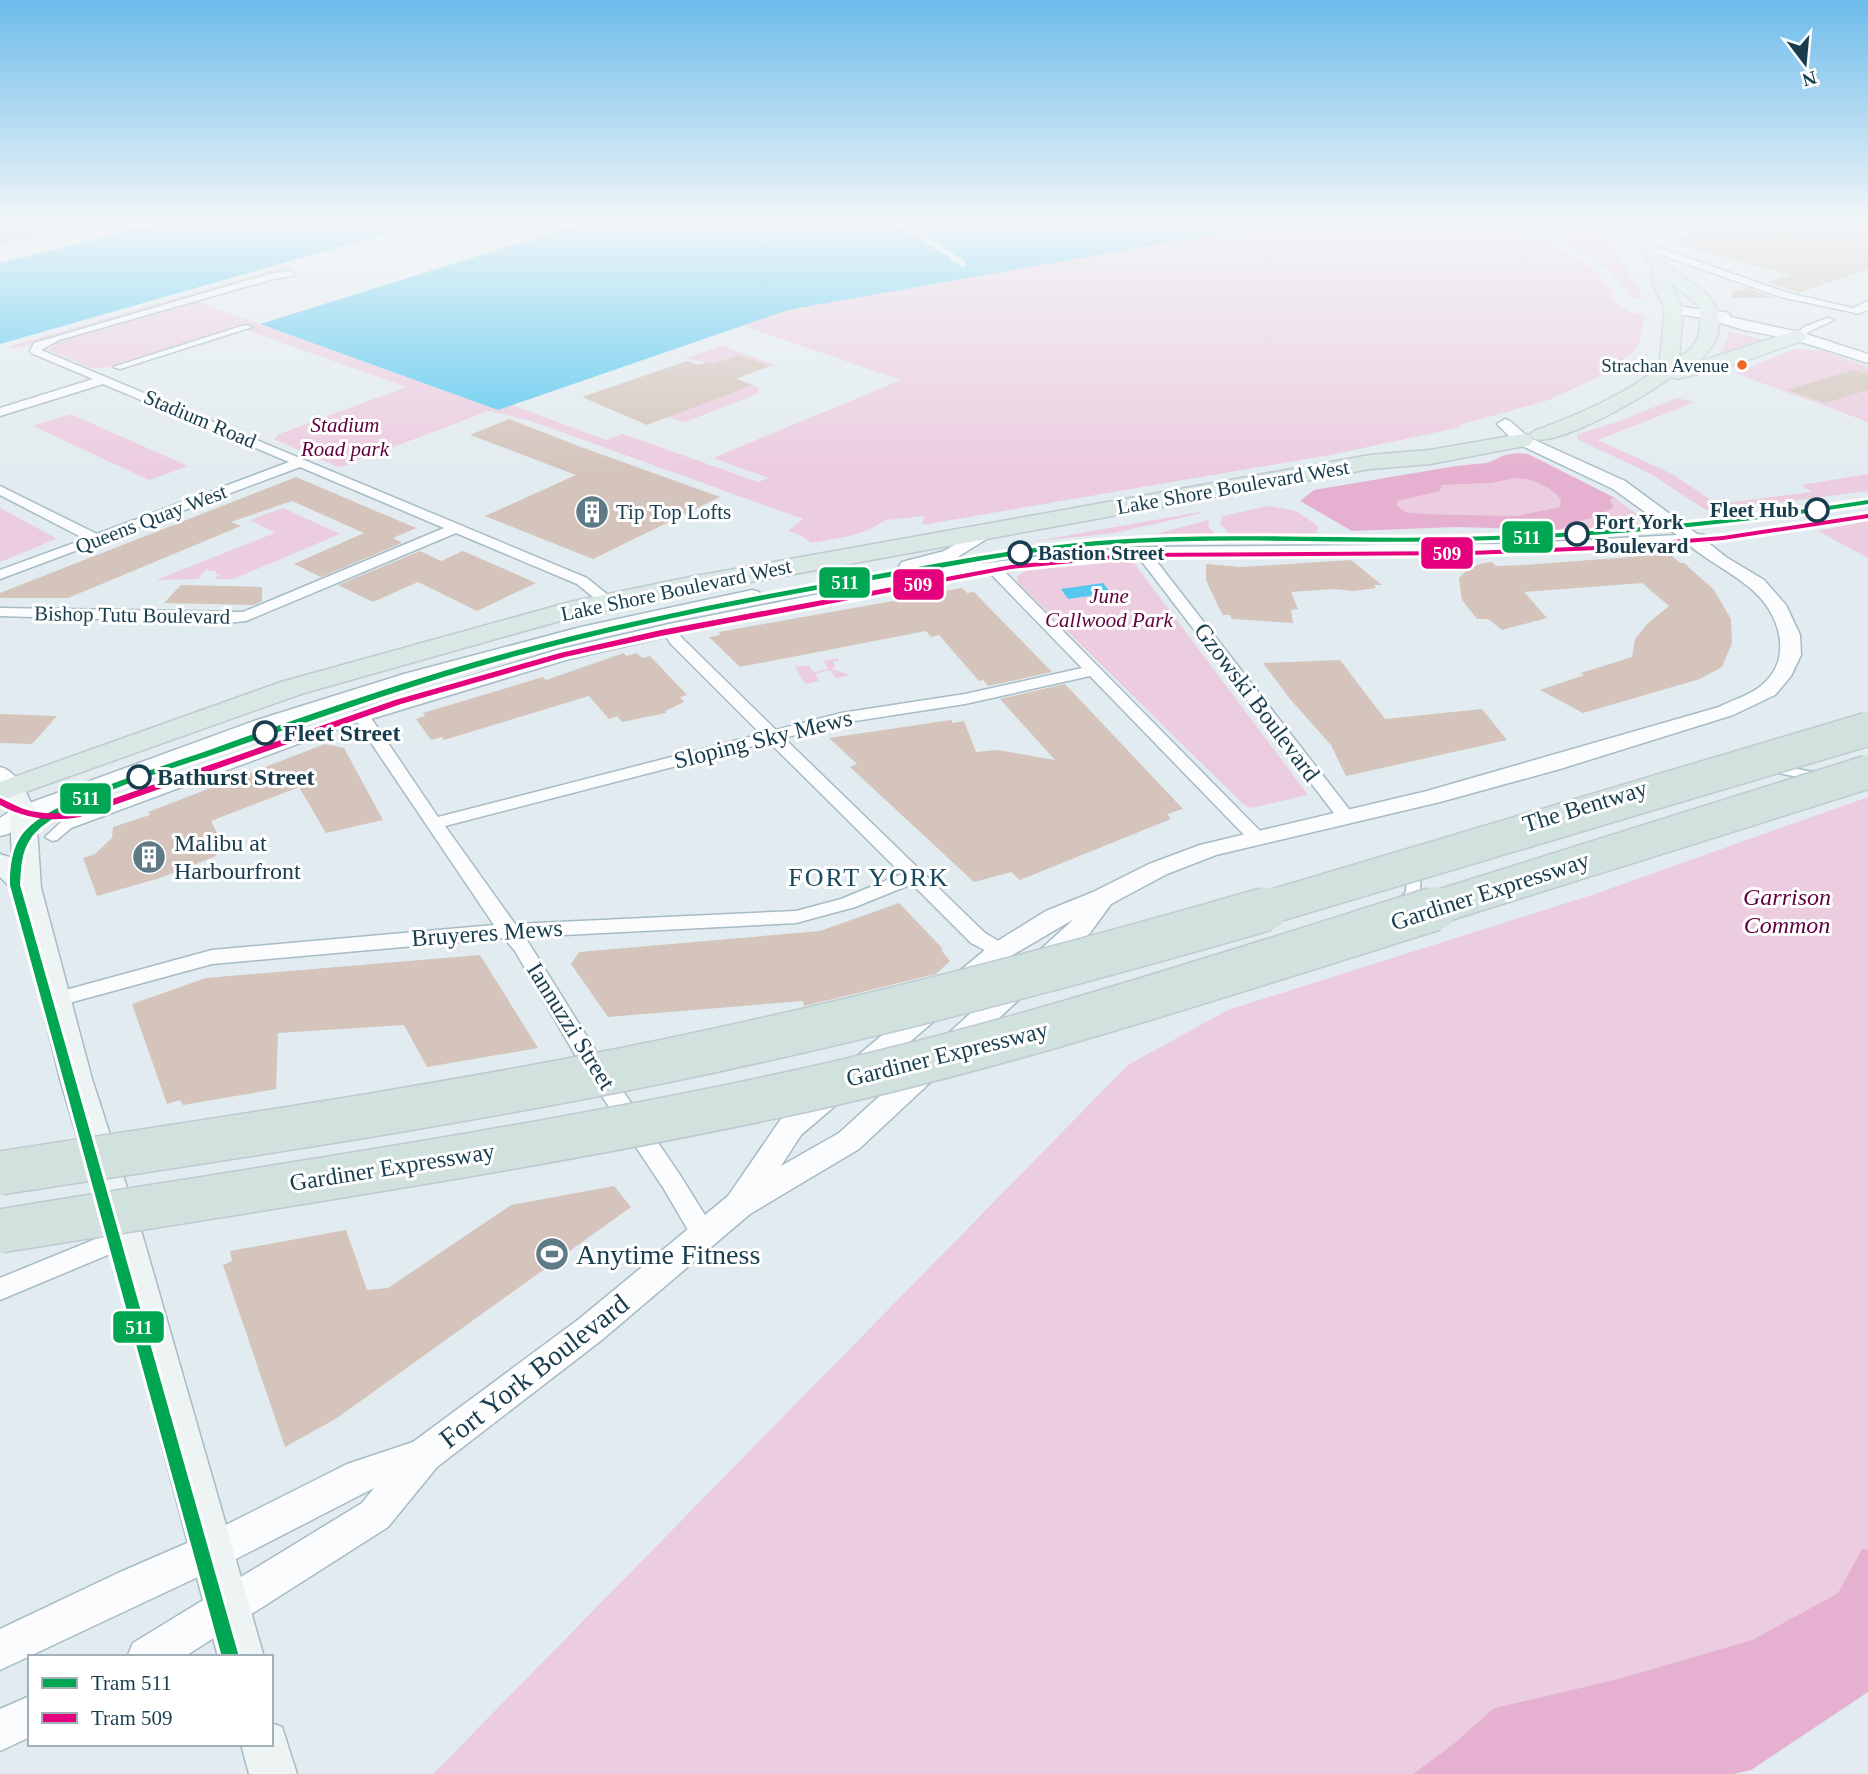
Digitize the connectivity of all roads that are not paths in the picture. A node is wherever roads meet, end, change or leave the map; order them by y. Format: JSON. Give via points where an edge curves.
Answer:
{"nodes":[{"id":1,"x":162,"y":307,"type":"edge"},
{"id":2,"x":1673,"y":307,"type":"edge"},
{"id":3,"x":1709,"y":307,"type":"edge"},
{"id":4,"x":1828,"y":307,"type":"edge"},
{"id":5,"x":1674,"y":310,"type":"junction"},
{"id":6,"x":1850,"y":313,"type":"edge"},
{"id":7,"x":1709,"y":315,"type":"junction"},
{"id":8,"x":248,"y":327,"type":"dead end"},
{"id":9,"x":1798,"y":336,"type":"junction"},
{"id":10,"x":1868,"y":359,"type":"edge"},
{"id":11,"x":117,"y":367,"type":"dead end"},
{"id":12,"x":1664,"y":373,"type":"junction"},
{"id":13,"x":106,"y":379,"type":"junction"},
{"id":14,"x":0,"y":412,"type":"edge"},
{"id":15,"x":1533,"y":427,"type":"junction"},
{"id":16,"x":302,"y":462,"type":"junction"},
{"id":17,"x":1370,"y":462,"type":"junction"},
{"id":18,"x":0,"y":489,"type":"edge"},
{"id":19,"x":456,"y":528,"type":"junction"},
{"id":20,"x":987,"y":531,"type":"junction"},
{"id":21,"x":1717,"y":537,"type":"junction"},
{"id":22,"x":1692,"y":539,"type":"junction"},
{"id":23,"x":96,"y":540,"type":"junction"},
{"id":24,"x":1142,"y":552,"type":"junction"},
{"id":25,"x":993,"y":568,"type":"junction"},
{"id":26,"x":0,"y":575,"type":"edge"},
{"id":27,"x":1757,"y":583,"type":"junction"},
{"id":28,"x":608,"y":602,"type":"junction"},
{"id":29,"x":0,"y":612,"type":"edge"},
{"id":30,"x":669,"y":630,"type":"junction"},
{"id":31,"x":1093,"y":670,"type":"junction"},
{"id":32,"x":361,"y":716,"type":"junction"},
{"id":33,"x":1868,"y":729,"type":"edge"},
{"id":34,"x":772,"y":734,"type":"junction"},
{"id":35,"x":1868,"y":766,"type":"edge"},
{"id":36,"x":1868,"y":772,"type":"edge"},
{"id":37,"x":9,"y":791,"type":"edge"},
{"id":38,"x":1346,"y":817,"type":"junction"},
{"id":39,"x":435,"y":823,"type":"junction"},
{"id":40,"x":0,"y":829,"type":"edge"},
{"id":41,"x":1257,"y":836,"type":"junction"},
{"id":42,"x":52,"y":838,"type":"dead end"},
{"id":43,"x":0,"y":862,"type":"edge"},
{"id":44,"x":915,"y":876,"type":"junction"},
{"id":45,"x":27,"y":888,"type":"junction"},
{"id":46,"x":1102,"y":898,"type":"junction"},
{"id":47,"x":510,"y":930,"type":"junction"},
{"id":48,"x":1367,"y":942,"type":"dead end"},
{"id":49,"x":1000,"y":951,"type":"junction"},
{"id":50,"x":58,"y":999,"type":"junction"},
{"id":51,"x":0,"y":1173,"type":"edge"},
{"id":52,"x":739,"y":1205,"type":"junction"},
{"id":53,"x":0,"y":1231,"type":"edge"},
{"id":54,"x":704,"y":1235,"type":"junction"},
{"id":55,"x":125,"y":1237,"type":"junction"},
{"id":56,"x":0,"y":1289,"type":"edge"},
{"id":57,"x":424,"y":1455,"type":"junction"},
{"id":58,"x":211,"y":1552,"type":"junction"},
{"id":59,"x":227,"y":1609,"type":"junction"},
{"id":60,"x":0,"y":1650,"type":"edge"},
{"id":61,"x":150,"y":1655,"type":"edge"},
{"id":62,"x":240,"y":1655,"type":"edge"},
{"id":63,"x":28,"y":1717,"type":"edge"},
{"id":64,"x":0,"y":1730,"type":"edge"},
{"id":65,"x":266,"y":1746,"type":"edge"},
{"id":66,"x":273,"y":1774,"type":"edge"}],
"edges":[{"from":1,"to":13,"type":"street","name":"Stadium Road","via":[[36,348],[38,354]]},
{"from":2,"to":5,"type":"highway"},
{"from":3,"to":7,"type":"highway"},
{"from":4,"to":6,"type":"street"},
{"from":5,"to":7,"type":"street"},
{"from":5,"to":12,"type":"highway"},
{"from":6,"to":9,"type":"street"},
{"from":7,"to":9,"type":"street"},
{"from":7,"to":12,"type":"highway","name":"Lake Shore Boulevard West","via":[[1710,334],[1703,346]]},
{"from":8,"to":11,"type":"street"},
{"from":9,"to":10,"type":"street"},
{"from":9,"to":12,"type":"highway","via":[[1723,362]]},
{"from":12,"to":15,"type":"highway","name":"Lake Shore Boulevard West","via":[[1578,422]]},
{"from":13,"to":14,"type":"street"},
{"from":13,"to":16,"type":"street","name":"Stadium Road"},
{"from":15,"to":17,"type":"highway","name":"Lake Shore Boulevard West","via":[[1441,456]]},
{"from":15,"to":17,"type":"highway","name":"Lake Shore Boulevard West","via":[[1505,424]]},
{"from":15,"to":21,"type":"street","name":"Fort York Boulevard","via":[[1642,483]]},
{"from":15,"to":22,"type":"street","name":"Fort York Boulevard"},
{"from":16,"to":19,"type":"street","name":"Stadium Road"},
{"from":16,"to":23,"type":"street","name":"Queens Quay West"},
{"from":17,"to":20,"type":"highway","name":"Lake Shore Boulevard West"},
{"from":18,"to":23,"type":"street"},
{"from":19,"to":28,"type":"street","name":"Stadium Road","via":[[587,584]]},
{"from":19,"to":29,"type":"street","name":"Bishop Tutu Boulevard","via":[[246,617]]},
{"from":20,"to":28,"type":"highway","name":"Lake Shore Boulevard West"},
{"from":20,"to":37,"type":"street","via":[[969,547],[936,561],[624,622]]},
{"from":21,"to":22,"type":"street"},
{"from":21,"to":27,"type":"street","name":"Fort York Boulevard","via":[[1745,561]]},
{"from":22,"to":24,"type":"street","via":[[1510,549]]},
{"from":22,"to":27,"type":"street","name":"Fort York Boulevard"},
{"from":23,"to":26,"type":"street","name":"Queens Quay West"},
{"from":24,"to":25,"type":"street"},
{"from":24,"to":38,"type":"street","name":"Gzowski Boulevard"},
{"from":25,"to":30,"type":"street"},
{"from":25,"to":31,"type":"street"},
{"from":27,"to":38,"type":"street","name":"Fort York Boulevard","via":[[1777,605],[1790,635],[1791,655],[1768,691],[1726,712],[1676,728]]},
{"from":28,"to":37,"type":"highway","name":"Lake Shore Boulevard West","via":[[291,688]]},
{"from":30,"to":32,"type":"street","via":[[564,654]]},
{"from":30,"to":34,"type":"street"},
{"from":31,"to":34,"type":"street","name":"Sloping Sky Mews"},
{"from":31,"to":41,"type":"street"},
{"from":32,"to":39,"type":"street","name":"Iannuzzi Street"},
{"from":32,"to":42,"type":"street","via":[[72,822]]},
{"from":33,"to":51,"type":"highway","name":"Gardiner Expressway","bridge":true,"via":[[1229,919],[872,1015],[463,1100]]},
{"from":34,"to":39,"type":"street","name":"Sloping Sky Mews"},
{"from":34,"to":44,"type":"street"},
{"from":35,"to":48,"type":"street","name":"The Bentway","via":[[1826,779],[1737,761],[1414,858],[1413,893]]},
{"from":36,"to":53,"type":"highway","name":"Gardiner Expressway","bridge":true,"via":[[1096,1015],[908,1065],[550,1142]]},
{"from":37,"to":40,"type":"street"},
{"from":37,"to":45,"type":"main road"},
{"from":38,"to":41,"type":"street","name":"Fort York Boulevard"},
{"from":39,"to":47,"type":"street","name":"Iannuzzi Street"},
{"from":41,"to":46,"type":"street","name":"Fort York Boulevard","via":[[1158,869]]},
{"from":43,"to":45,"type":"main road"},
{"from":44,"to":47,"type":"street","name":"Bruyeres Mews","via":[[848,904],[796,917]]},
{"from":44,"to":49,"type":"street","via":[[978,938]]},
{"from":45,"to":50,"type":"main road"},
{"from":46,"to":49,"type":"street","name":"Fort York Boulevard","via":[[1055,917]]},
{"from":46,"to":52,"type":"street","name":"Fort York Boulevard","via":[[1080,927],[849,1141]]},
{"from":47,"to":50,"type":"street","name":"Bruyeres Mews","via":[[212,957]]},
{"from":47,"to":54,"type":"street","name":"Iannuzzi Street"},
{"from":49,"to":52,"type":"street","name":"Fort York Boulevard","via":[[791,1127]]},
{"from":50,"to":55,"type":"main road","via":[[76,1079]]},
{"from":52,"to":54,"type":"street","name":"Fort York Boulevard"},
{"from":54,"to":57,"type":"street","name":"Fort York Boulevard","via":[[591,1329]]},
{"from":55,"to":56,"type":"street"},
{"from":55,"to":58,"type":"main road"},
{"from":57,"to":58,"type":"street","name":"Fort York Boulevard","via":[[360,1476]]},
{"from":57,"to":59,"type":"street","name":"Fort York Boulevard","via":[[374,1515]]},
{"from":58,"to":59,"type":"main road"},
{"from":58,"to":60,"type":"street","name":"Fort York Boulevard"},
{"from":59,"to":61,"type":"street","name":"Fort York Boulevard"},
{"from":59,"to":62,"type":"main road"},
{"from":63,"to":64,"type":"street"},
{"from":65,"to":66,"type":"main road"}]}
